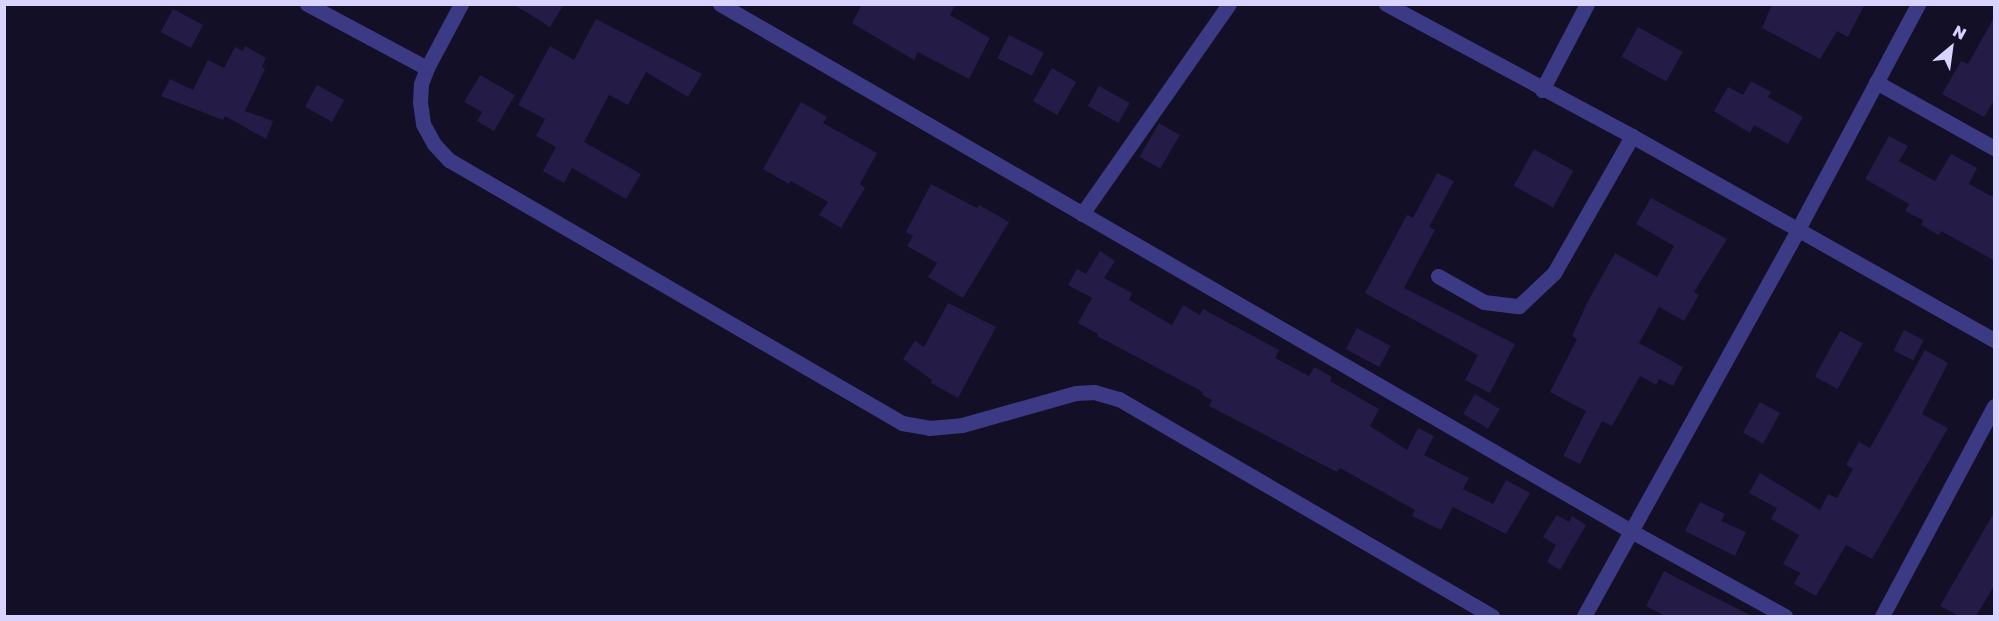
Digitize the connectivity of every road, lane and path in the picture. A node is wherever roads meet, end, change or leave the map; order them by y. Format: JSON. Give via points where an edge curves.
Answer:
{"nodes":[{"id":1,"x":307,"y":4,"type":"edge"},
{"id":2,"x":461,"y":4,"type":"edge"},
{"id":3,"x":720,"y":4,"type":"edge"},
{"id":4,"x":1229,"y":4,"type":"edge"},
{"id":5,"x":1386,"y":4,"type":"edge"},
{"id":6,"x":1587,"y":4,"type":"edge"},
{"id":7,"x":1918,"y":4,"type":"edge"},
{"id":8,"x":427,"y":68,"type":"junction"},
{"id":9,"x":1876,"y":82,"type":"junction"},
{"id":10,"x":1542,"y":90,"type":"junction"},
{"id":11,"x":1632,"y":136,"type":"junction"},
{"id":12,"x":1995,"y":148,"type":"edge"},
{"id":13,"x":1082,"y":214,"type":"junction"},
{"id":14,"x":1797,"y":231,"type":"junction"},
{"id":15,"x":1438,"y":276,"type":"dead end"},
{"id":16,"x":1995,"y":340,"type":"edge"},
{"id":17,"x":1995,"y":406,"type":"edge"},
{"id":18,"x":1631,"y":531,"type":"junction"},
{"id":19,"x":1492,"y":616,"type":"edge"},
{"id":20,"x":1584,"y":616,"type":"edge"},
{"id":21,"x":1785,"y":616,"type":"edge"},
{"id":22,"x":1882,"y":616,"type":"edge"}],
"edges":[{"from":1,"to":8,"type":"street"},
{"from":2,"to":8,"type":"street"},
{"from":3,"to":13,"type":"street"},
{"from":4,"to":13,"type":"street"},
{"from":5,"to":10,"type":"street"},
{"from":6,"to":10,"type":"street"},
{"from":7,"to":9,"type":"street"},
{"from":8,"to":19,"type":"street","via":[[420,102],[423,124],[449,160],[902,423],[928,428],[962,425],[1076,393],[1094,392],[1119,399]]},
{"from":9,"to":12,"type":"street"},
{"from":9,"to":14,"type":"street"},
{"from":10,"to":11,"type":"street"},
{"from":11,"to":14,"type":"street"},
{"from":11,"to":15,"type":"street","via":[[1554,273],[1518,306],[1484,302]]},
{"from":13,"to":18,"type":"street"},
{"from":14,"to":16,"type":"street"},
{"from":14,"to":18,"type":"street"},
{"from":17,"to":22,"type":"street"},
{"from":18,"to":20,"type":"street"},
{"from":18,"to":21,"type":"street"}]}
